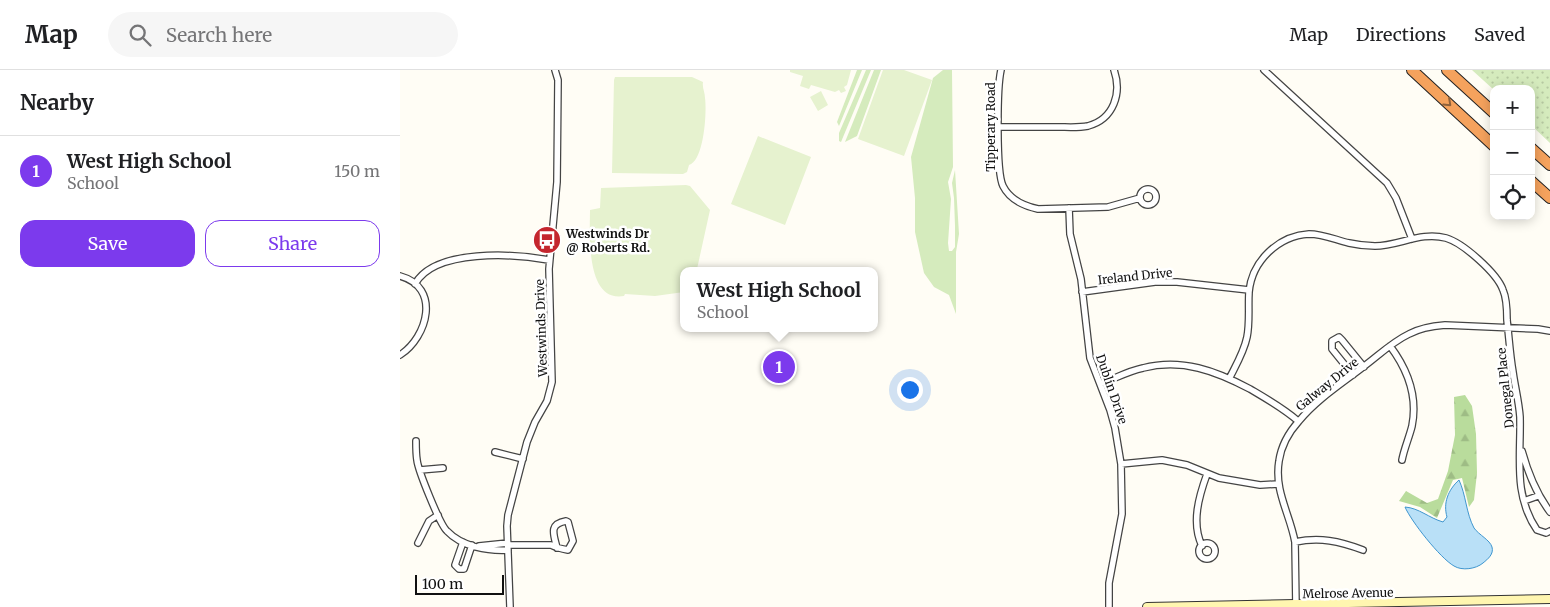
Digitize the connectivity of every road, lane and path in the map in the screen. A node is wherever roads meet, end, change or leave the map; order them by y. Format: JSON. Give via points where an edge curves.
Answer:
{"nodes":[{"id":1,"x":555,"y":70,"type":"edge"},
{"id":2,"x":1001,"y":70,"type":"edge"},
{"id":3,"x":1114,"y":70,"type":"edge"},
{"id":4,"x":1264,"y":70,"type":"edge"},
{"id":5,"x":1412,"y":70,"type":"edge"},
{"id":6,"x":1447,"y":70,"type":"edge"},
{"id":7,"x":1490,"y":109,"type":"edge"},
{"id":8,"x":999,"y":128,"type":"junction"},
{"id":9,"x":1490,"y":142,"type":"edge"},
{"id":10,"x":1535,"y":152,"type":"edge"},
{"id":11,"x":1550,"y":165,"type":"edge"},
{"id":12,"x":1535,"y":185,"type":"edge"},
{"id":13,"x":1140,"y":198,"type":"dead end"},
{"id":14,"x":1550,"y":198,"type":"edge"},
{"id":15,"x":1069,"y":208,"type":"junction"},
{"id":16,"x":1412,"y":239,"type":"junction"},
{"id":17,"x":549,"y":260,"type":"junction"},
{"id":18,"x":400,"y":276,"type":"edge"},
{"id":19,"x":415,"y":284,"type":"junction"},
{"id":20,"x":1249,"y":290,"type":"junction"},
{"id":21,"x":1082,"y":292,"type":"junction"},
{"id":22,"x":1508,"y":327,"type":"junction"},
{"id":23,"x":1550,"y":331,"type":"edge"},
{"id":24,"x":1390,"y":346,"type":"junction"},
{"id":25,"x":400,"y":355,"type":"edge"},
{"id":26,"x":1364,"y":367,"type":"junction"},
{"id":27,"x":1352,"y":375,"type":"junction"},
{"id":28,"x":1229,"y":379,"type":"junction"},
{"id":29,"x":1100,"y":384,"type":"junction"},
{"id":30,"x":1298,"y":422,"type":"junction"},
{"id":31,"x":416,"y":441,"type":"dead end"},
{"id":32,"x":1520,"y":446,"type":"junction"},
{"id":33,"x":494,"y":452,"type":"dead end"},
{"id":34,"x":523,"y":459,"type":"junction"},
{"id":35,"x":1402,"y":460,"type":"dead end"},
{"id":36,"x":1121,"y":464,"type":"junction"},
{"id":37,"x":443,"y":468,"type":"dead end"},
{"id":38,"x":420,"y":470,"type":"junction"},
{"id":39,"x":1207,"y":474,"type":"junction"},
{"id":40,"x":1278,"y":484,"type":"junction"},
{"id":41,"x":1538,"y":496,"type":"junction"},
{"id":42,"x":1524,"y":501,"type":"junction"},
{"id":43,"x":1550,"y":512,"type":"edge"},
{"id":44,"x":438,"y":515,"type":"junction"},
{"id":45,"x":1550,"y":531,"type":"edge"},
{"id":46,"x":464,"y":542,"type":"junction"},
{"id":47,"x":1295,"y":542,"type":"junction"},
{"id":48,"x":418,"y":543,"type":"dead end"},
{"id":49,"x":474,"y":546,"type":"junction"},
{"id":50,"x":508,"y":546,"type":"junction"},
{"id":51,"x":1202,"y":546,"type":"dead end"},
{"id":52,"x":557,"y":548,"type":"junction"},
{"id":53,"x":1363,"y":550,"type":"dead end"},
{"id":54,"x":1550,"y":599,"type":"edge"},
{"id":55,"x":1296,"y":606,"type":"edge"},
{"id":56,"x":1334,"y":606,"type":"edge"},
{"id":57,"x":1348,"y":606,"type":"edge"},
{"id":58,"x":510,"y":607,"type":"edge"},
{"id":59,"x":1109,"y":607,"type":"edge"},
{"id":60,"x":1147,"y":607,"type":"edge"}],
"edges":[{"from":1,"to":17,"type":"street","name":"Westwinds Drive","via":[[558,80],[557,182]]},
{"from":2,"to":8,"type":"street","name":"Tipperary Road"},
{"from":3,"to":8,"type":"street","via":[[1116,98],[1110,111],[1095,123],[1079,127]]},
{"from":4,"to":16,"type":"street","via":[[1387,183]]},
{"from":5,"to":9,"type":"highway","one_way":true},
{"from":6,"to":7,"type":"highway"},
{"from":8,"to":15,"type":"street","name":"Tipperary Road","via":[[1001,180],[1010,195],[1027,206]]},
{"from":10,"to":11,"type":"highway"},
{"from":12,"to":14,"type":"highway"},
{"from":13,"to":15,"type":"street","name":"Tipperary Road","via":[[1108,207]]},
{"from":15,"to":21,"type":"street","name":"Dublin Drive","via":[[1070,234]]},
{"from":16,"to":20,"type":"street","name":"Donegal Place","via":[[1379,246],[1351,244],[1318,235],[1289,239],[1273,248],[1260,262]]},
{"from":16,"to":22,"type":"street","name":"Donegal Place","via":[[1437,236],[1467,250],[1500,284],[1505,297]]},
{"from":17,"to":19,"type":"street","via":[[504,256],[457,260],[433,266]]},
{"from":17,"to":34,"type":"street","name":"Westwinds Drive","via":[[552,382],[547,401],[529,435]]},
{"from":18,"to":19,"type":"street"},
{"from":19,"to":25,"type":"street","via":[[426,300],[427,313],[418,336]]},
{"from":20,"to":21,"type":"street","name":"Ireland Drive","via":[[1155,282]]},
{"from":20,"to":28,"type":"street","name":"Donegal Place","via":[[1247,337]]},
{"from":21,"to":29,"type":"street","name":"Dublin Drive","via":[[1090,358]]},
{"from":22,"to":23,"type":"street","name":"Galway Drive"},
{"from":22,"to":24,"type":"street","name":"Galway Drive","via":[[1434,326],[1414,332]]},
{"from":22,"to":32,"type":"street","name":"Donegal Place","via":[[1520,415]]},
{"from":24,"to":26,"type":"street","name":"Galway Drive"},
{"from":24,"to":35,"type":"street","via":[[1406,370],[1414,403]]},
{"from":26,"to":27,"type":"street","name":"Galway Drive"},
{"from":26,"to":27,"type":"street","via":[[1339,337],[1334,338],[1332,349]]},
{"from":27,"to":30,"type":"street","name":"Galway Drive"},
{"from":28,"to":29,"type":"street","via":[[1188,365],[1158,365]]},
{"from":28,"to":30,"type":"street","via":[[1275,403]]},
{"from":29,"to":36,"type":"street","name":"Dublin Drive"},
{"from":30,"to":40,"type":"street","name":"Galway Drive","via":[[1282,450]]},
{"from":31,"to":38,"type":"street"},
{"from":32,"to":41,"type":"street","name":"Donegal Place"},
{"from":32,"to":42,"type":"street","name":"Donegal Place","via":[[1518,469]]},
{"from":33,"to":34,"type":"street"},
{"from":34,"to":50,"type":"street","name":"Westwinds Drive","via":[[508,515]]},
{"from":36,"to":39,"type":"street","via":[[1169,461]]},
{"from":36,"to":59,"type":"street","name":"Dublin Drive","via":[[1122,514],[1109,583]]},
{"from":37,"to":38,"type":"street"},
{"from":38,"to":44,"type":"street"},
{"from":39,"to":40,"type":"street","via":[[1260,485]]},
{"from":39,"to":51,"type":"street","via":[[1197,516]]},
{"from":40,"to":47,"type":"street","name":"Galway Drive"},
{"from":41,"to":42,"type":"street"},
{"from":41,"to":43,"type":"street","name":"Donegal Place"},
{"from":42,"to":45,"type":"street","name":"Donegal Place","via":[[1538,530]]},
{"from":44,"to":46,"type":"street","via":[[446,531]]},
{"from":44,"to":48,"type":"street","via":[[429,521]]},
{"from":46,"to":49,"type":"street"},
{"from":46,"to":49,"type":"street","via":[[455,565],[459,569],[464,569]]},
{"from":47,"to":53,"type":"street","via":[[1325,539]]},
{"from":47,"to":55,"type":"street","name":"Galway Drive"},
{"from":49,"to":50,"type":"street","via":[[486,550]]},
{"from":50,"to":52,"type":"street","via":[[551,545]]},
{"from":50,"to":58,"type":"street","name":"Westwinds Drive"},
{"from":52,"to":52,"type":"street","via":[[568,550],[571,546],[566,521],[554,526]]},
{"from":54,"to":57,"type":"main road","name":"Melrose Avenue"},
{"from":55,"to":56,"type":"main road","name":"Melrose Avenue"},
{"from":55,"to":60,"type":"main road","name":"Melrose Avenue"},
{"from":56,"to":57,"type":"main road","name":"Melrose Avenue"}]}
